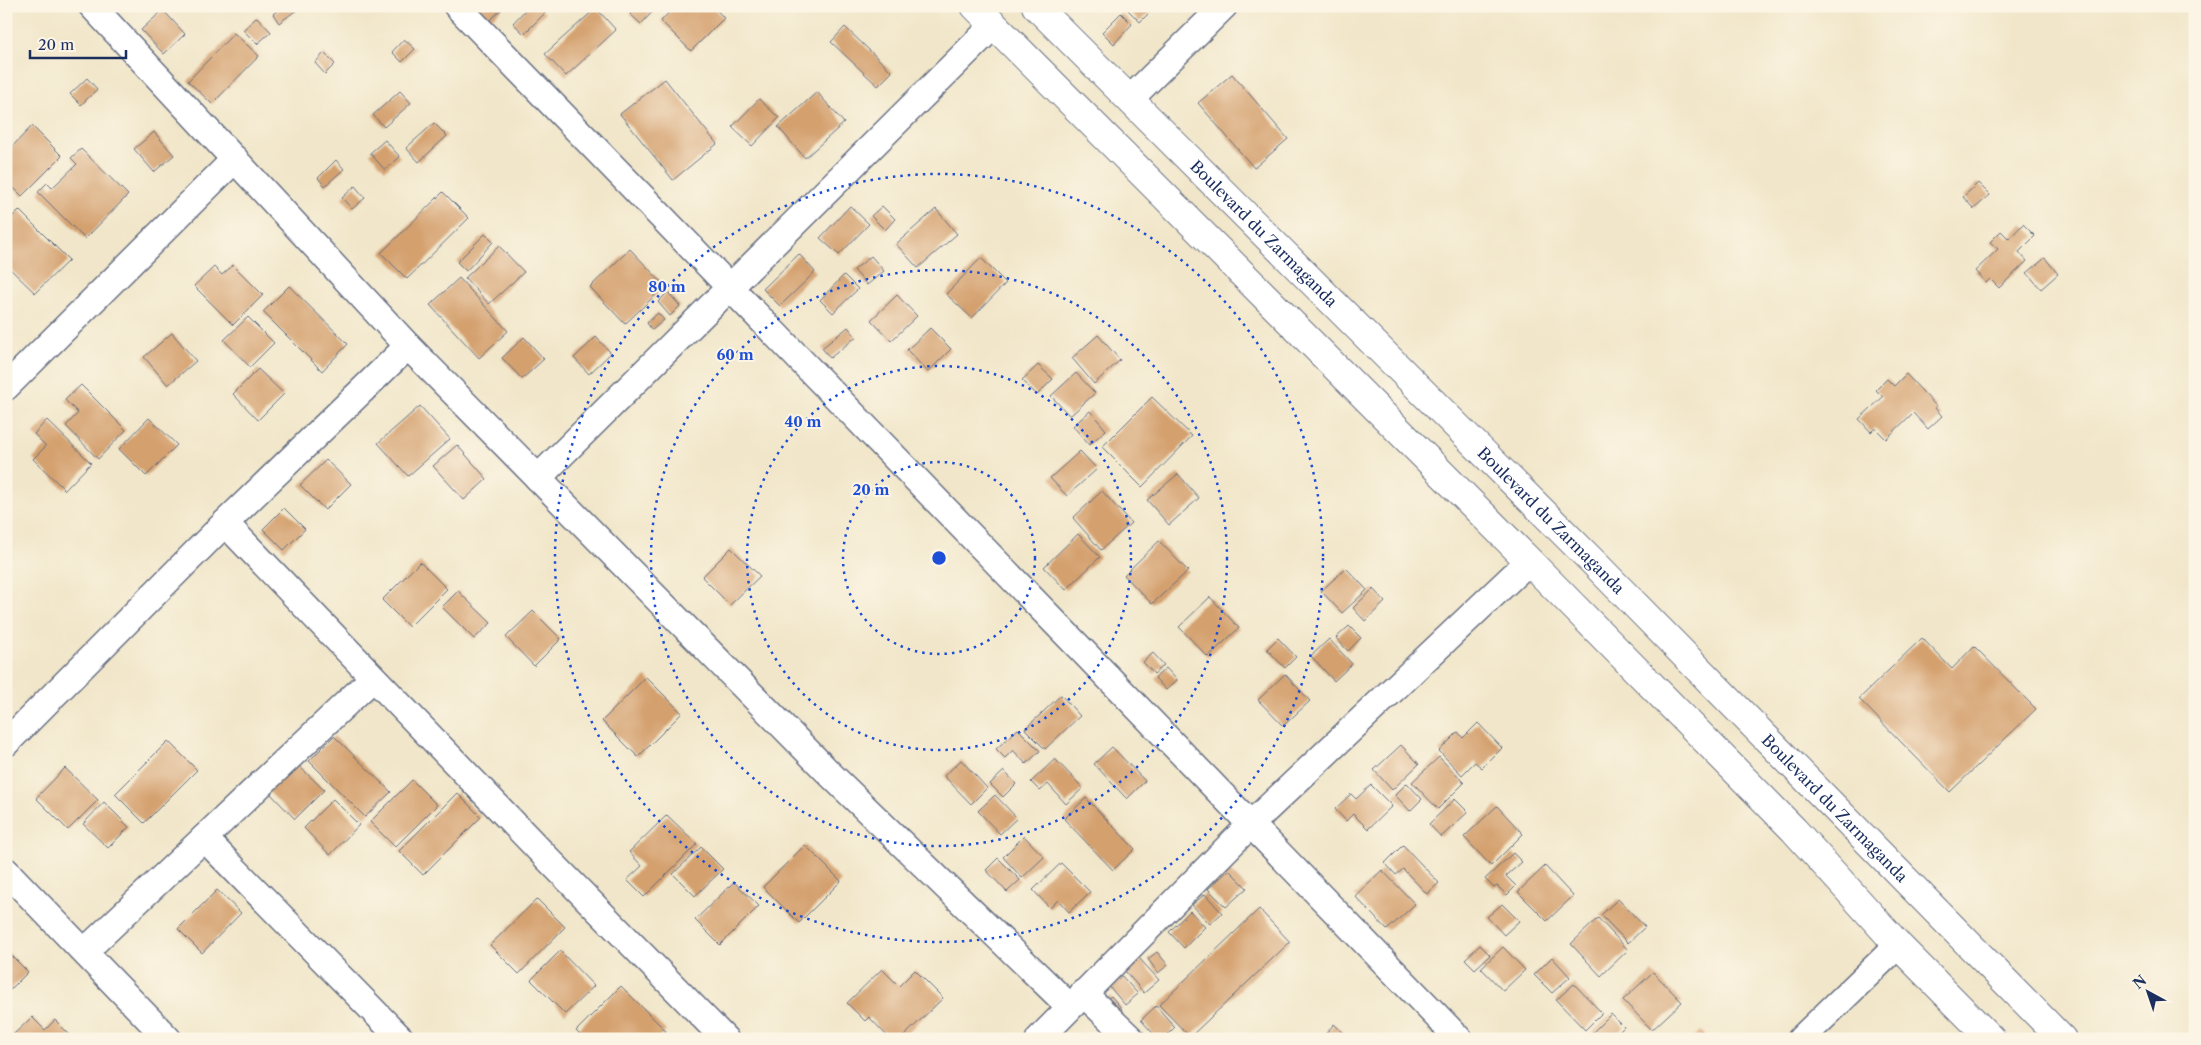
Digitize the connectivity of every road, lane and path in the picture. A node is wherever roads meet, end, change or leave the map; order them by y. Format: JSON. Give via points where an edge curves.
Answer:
{"nodes":[{"id":1,"x":92,"y":6,"type":"edge"},
{"id":2,"x":457,"y":6,"type":"edge"},
{"id":3,"x":976,"y":6,"type":"edge"},
{"id":4,"x":1036,"y":6,"type":"edge"},
{"id":5,"x":1224,"y":6,"type":"edge"},
{"id":6,"x":994,"y":25,"type":"junction"},
{"id":7,"x":1130,"y":99,"type":"junction"},
{"id":8,"x":235,"y":159,"type":"junction"},
{"id":9,"x":1200,"y":168,"type":"junction"},
{"id":10,"x":1171,"y":201,"type":"junction"},
{"id":11,"x":730,"y":288,"type":"junction"},
{"id":12,"x":408,"y":346,"type":"junction"},
{"id":13,"x":6,"y":387,"type":"edge"},
{"id":14,"x":538,"y":478,"type":"junction"},
{"id":15,"x":225,"y":523,"type":"junction"},
{"id":16,"x":1529,"y":561,"type":"junction"},
{"id":17,"x":373,"y":678,"type":"junction"},
{"id":18,"x":6,"y":743,"type":"edge"},
{"id":19,"x":1251,"y":824,"type":"junction"},
{"id":20,"x":204,"y":838,"type":"junction"},
{"id":21,"x":6,"y":871,"type":"edge"},
{"id":22,"x":1898,"y":945,"type":"junction"},
{"id":23,"x":86,"y":951,"type":"junction"},
{"id":24,"x":1076,"y":1000,"type":"junction"},
{"id":25,"x":714,"y":1035,"type":"edge"},
{"id":26,"x":1451,"y":1036,"type":"edge"},
{"id":27,"x":398,"y":1038,"type":"edge"},
{"id":28,"x":168,"y":1039,"type":"edge"},
{"id":29,"x":1039,"y":1039,"type":"edge"},
{"id":30,"x":1131,"y":1039,"type":"edge"},
{"id":31,"x":1801,"y":1039,"type":"edge"},
{"id":32,"x":1991,"y":1039,"type":"edge"},
{"id":33,"x":2062,"y":1039,"type":"edge"}],
"edges":[{"from":1,"to":8,"type":"street"},
{"from":2,"to":11,"type":"street"},
{"from":3,"to":6,"type":"main road"},
{"from":4,"to":7,"type":"main road","name":"Boulevard du Zarmaganda"},
{"from":5,"to":7,"type":"street"},
{"from":6,"to":10,"type":"main road"},
{"from":6,"to":11,"type":"street"},
{"from":7,"to":9,"type":"main road","name":"Boulevard du Zarmaganda"},
{"from":8,"to":12,"type":"street"},
{"from":8,"to":13,"type":"street"},
{"from":9,"to":10,"type":"main road"},
{"from":9,"to":33,"type":"main road","name":"Boulevard du Zarmaganda"},
{"from":10,"to":16,"type":"main road"},
{"from":11,"to":14,"type":"street"},
{"from":11,"to":19,"type":"street"},
{"from":12,"to":14,"type":"street"},
{"from":12,"to":15,"type":"street"},
{"from":14,"to":24,"type":"street","via":[[829,773]]},
{"from":15,"to":17,"type":"street"},
{"from":15,"to":18,"type":"street"},
{"from":16,"to":19,"type":"street"},
{"from":16,"to":22,"type":"main road","via":[[1794,830]]},
{"from":17,"to":20,"type":"street"},
{"from":17,"to":25,"type":"street"},
{"from":19,"to":24,"type":"street"},
{"from":19,"to":26,"type":"street"},
{"from":20,"to":23,"type":"street"},
{"from":20,"to":27,"type":"street"},
{"from":21,"to":23,"type":"street"},
{"from":22,"to":31,"type":"street"},
{"from":22,"to":32,"type":"main road"},
{"from":23,"to":28,"type":"street"},
{"from":24,"to":29,"type":"street"},
{"from":24,"to":30,"type":"street"}]}
